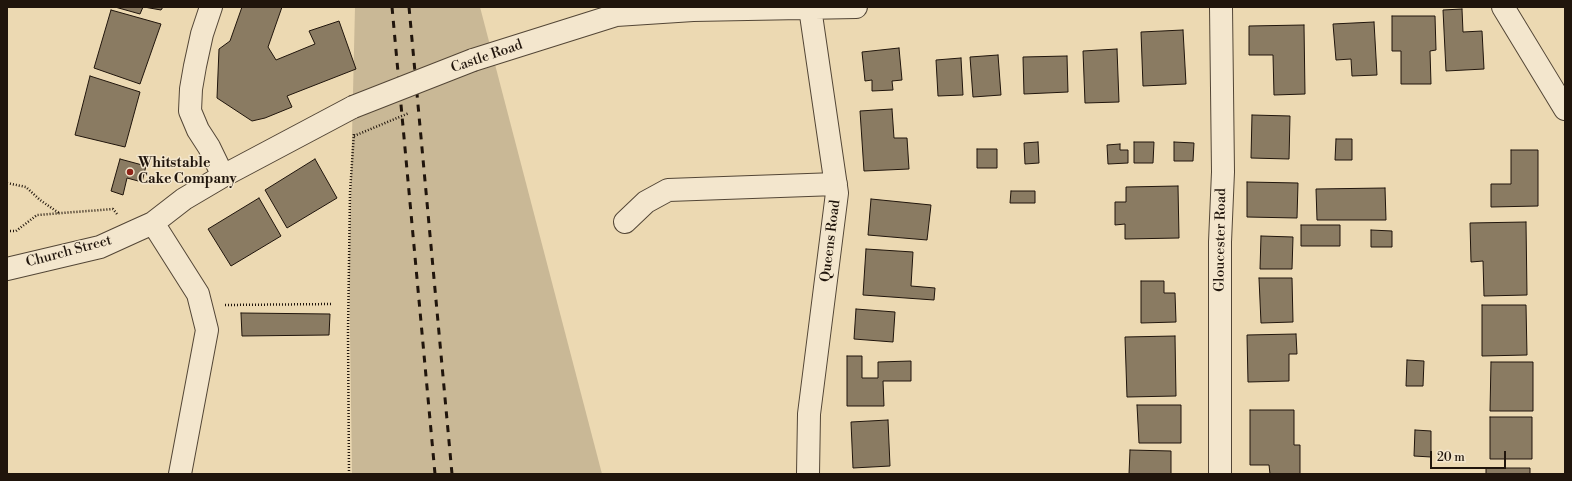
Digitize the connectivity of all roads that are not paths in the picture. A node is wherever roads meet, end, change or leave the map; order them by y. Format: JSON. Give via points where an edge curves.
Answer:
{"nodes":[{"id":1,"x":211,"y":7,"type":"edge"},
{"id":2,"x":856,"y":7,"type":"edge"},
{"id":3,"x":1221,"y":7,"type":"edge"},
{"id":4,"x":1503,"y":7,"type":"edge"},
{"id":5,"x":810,"y":8,"type":"junction"},
{"id":6,"x":615,"y":11,"type":"edge"},
{"id":7,"x":1565,"y":109,"type":"edge"},
{"id":8,"x":223,"y":176,"type":"junction"},
{"id":9,"x":836,"y":184,"type":"junction"},
{"id":10,"x":624,"y":222,"type":"dead end"},
{"id":11,"x":153,"y":223,"type":"junction"},
{"id":12,"x":7,"y":269,"type":"edge"},
{"id":13,"x":180,"y":474,"type":"edge"},
{"id":14,"x":808,"y":474,"type":"edge"},
{"id":15,"x":1220,"y":474,"type":"edge"}],
"edges":[{"from":1,"to":8,"type":"street","via":[[202,34],[190,89],[190,111]]},
{"from":2,"to":5,"type":"street","name":"Castle Road"},
{"from":3,"to":15,"type":"street","name":"Gloucester Road","via":[[1223,172],[1220,242]]},
{"from":4,"to":7,"type":"street"},
{"from":5,"to":6,"type":"street","name":"Castle Road"},
{"from":5,"to":9,"type":"street","name":"Queens Road"},
{"from":6,"to":8,"type":"street","name":"Castle Road","bridge":true,"via":[[473,60],[353,107]]},
{"from":8,"to":11,"type":"street","name":"Castle Road","via":[[184,199]]},
{"from":9,"to":10,"type":"street","via":[[668,190],[646,202]]},
{"from":9,"to":14,"type":"street","name":"Queens Road","via":[[837,193],[809,414]]},
{"from":11,"to":12,"type":"street","name":"Church Street","via":[[100,247]]},
{"from":11,"to":13,"type":"street","via":[[198,294],[207,330]]}]}
